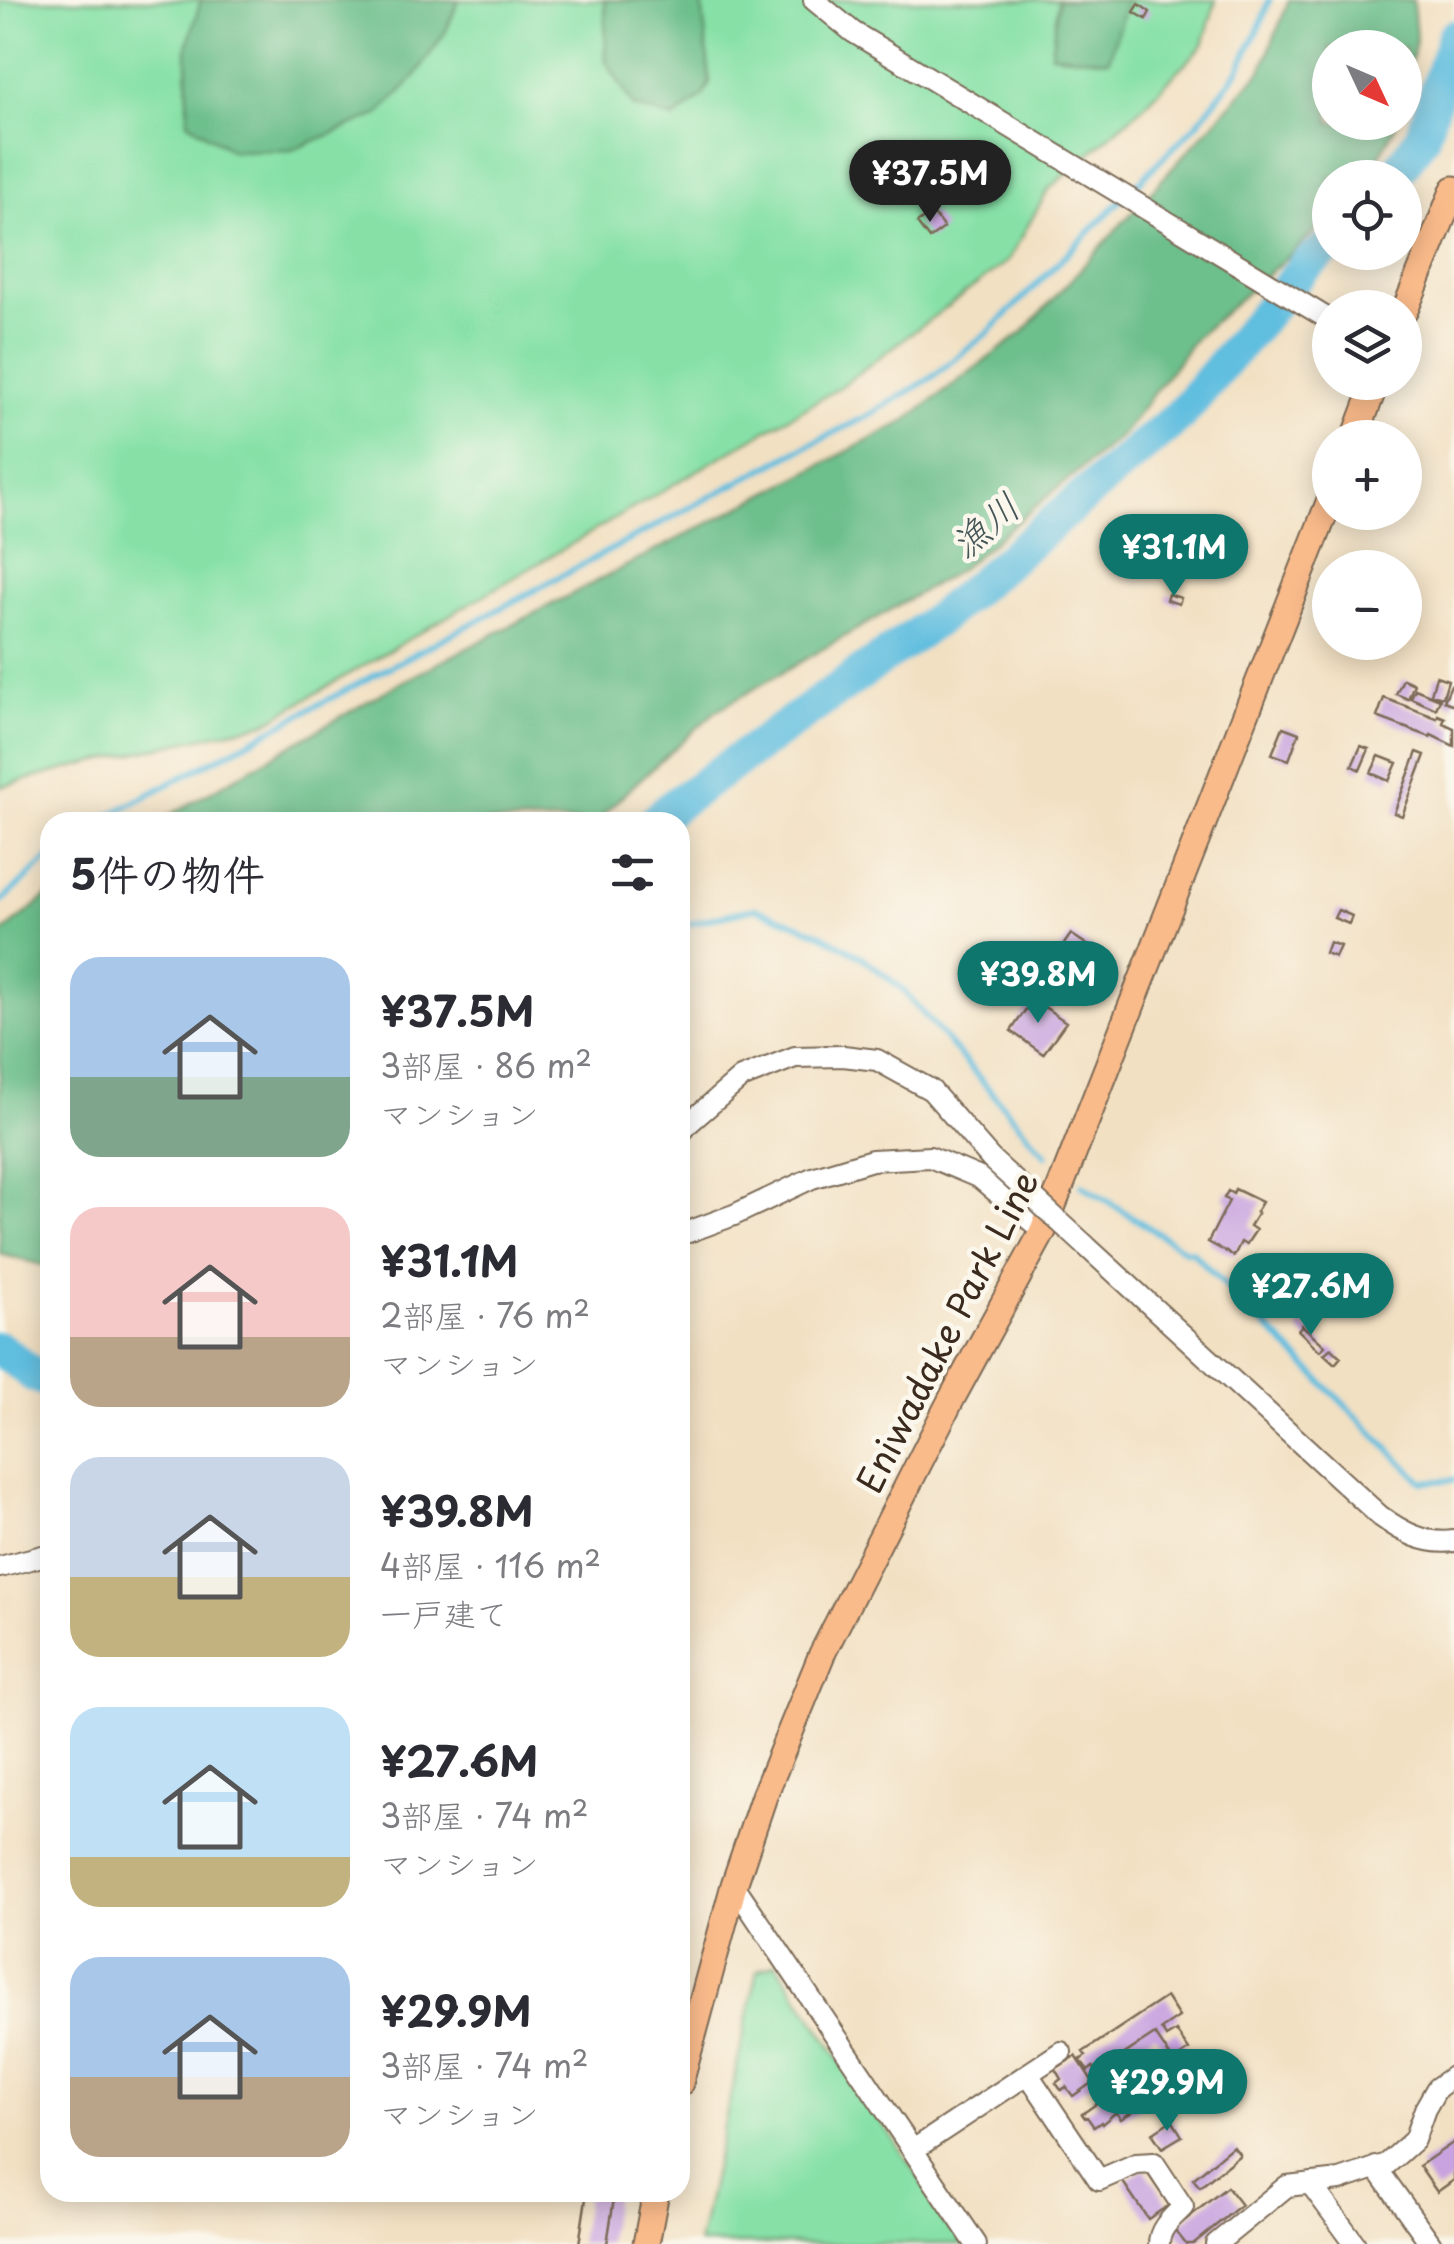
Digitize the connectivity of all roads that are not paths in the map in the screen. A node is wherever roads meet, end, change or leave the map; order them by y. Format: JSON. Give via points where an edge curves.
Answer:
{"nodes":[{"id":1,"x":814,"y":0,"type":"edge"},
{"id":2,"x":1454,"y":189,"type":"edge"},
{"id":3,"x":1413,"y":290,"type":"edge"},
{"id":4,"x":1312,"y":309,"type":"edge"},
{"id":5,"x":1318,"y":530,"type":"edge"},
{"id":6,"x":690,"y":1122,"type":"edge"},
{"id":7,"x":690,"y":1231,"type":"edge"},
{"id":8,"x":1043,"y":1232,"type":"junction"},
{"id":9,"x":1454,"y":1541,"type":"edge"},
{"id":10,"x":40,"y":1557,"type":"edge"},
{"id":11,"x":0,"y":1567,"type":"edge"},
{"id":12,"x":734,"y":1885,"type":"junction"},
{"id":13,"x":690,"y":2046,"type":"edge"},
{"id":14,"x":1061,"y":2052,"type":"dead end"},
{"id":15,"x":1028,"y":2074,"type":"junction"},
{"id":16,"x":1454,"y":2076,"type":"edge"},
{"id":17,"x":913,"y":2150,"type":"junction"},
{"id":18,"x":1376,"y":2168,"type":"junction"},
{"id":19,"x":1310,"y":2184,"type":"junction"},
{"id":20,"x":654,"y":2202,"type":"edge"},
{"id":21,"x":646,"y":2244,"type":"edge"},
{"id":22,"x":976,"y":2244,"type":"edge"},
{"id":23,"x":1159,"y":2244,"type":"edge"},
{"id":24,"x":1216,"y":2244,"type":"edge"},
{"id":25,"x":1354,"y":2244,"type":"edge"},
{"id":26,"x":1431,"y":2244,"type":"edge"}],
"edges":[{"from":1,"to":4,"type":"street","via":[[853,32]]},
{"from":2,"to":3,"type":"main road"},
{"from":5,"to":8,"type":"main road","name":"Eniwadake Park Line"},
{"from":6,"to":9,"type":"street","bridge":true,"via":[[741,1078],[794,1057],[877,1060],[932,1090],[992,1159],[1380,1516],[1419,1538]]},
{"from":7,"to":8,"type":"street","via":[[812,1178],[872,1160],[930,1157],[980,1178]]},
{"from":8,"to":12,"type":"main road","name":"Eniwadake Park Line","via":[[822,1654]]},
{"from":10,"to":11,"type":"street"},
{"from":12,"to":13,"type":"main road","name":"Eniwadake Park Line"},
{"from":12,"to":17,"type":"street"},
{"from":14,"to":15,"type":"street"},
{"from":15,"to":17,"type":"street"},
{"from":15,"to":23,"type":"street","via":[[1099,2180],[1136,2164],[1154,2164],[1183,2206],[1166,2223]]},
{"from":16,"to":18,"type":"street","via":[[1437,2088],[1414,2140]]},
{"from":17,"to":22,"type":"street"},
{"from":18,"to":19,"type":"street"},
{"from":18,"to":26,"type":"street"},
{"from":19,"to":24,"type":"street","via":[[1288,2186]]},
{"from":19,"to":25,"type":"street"},
{"from":20,"to":21,"type":"main road"}]}
